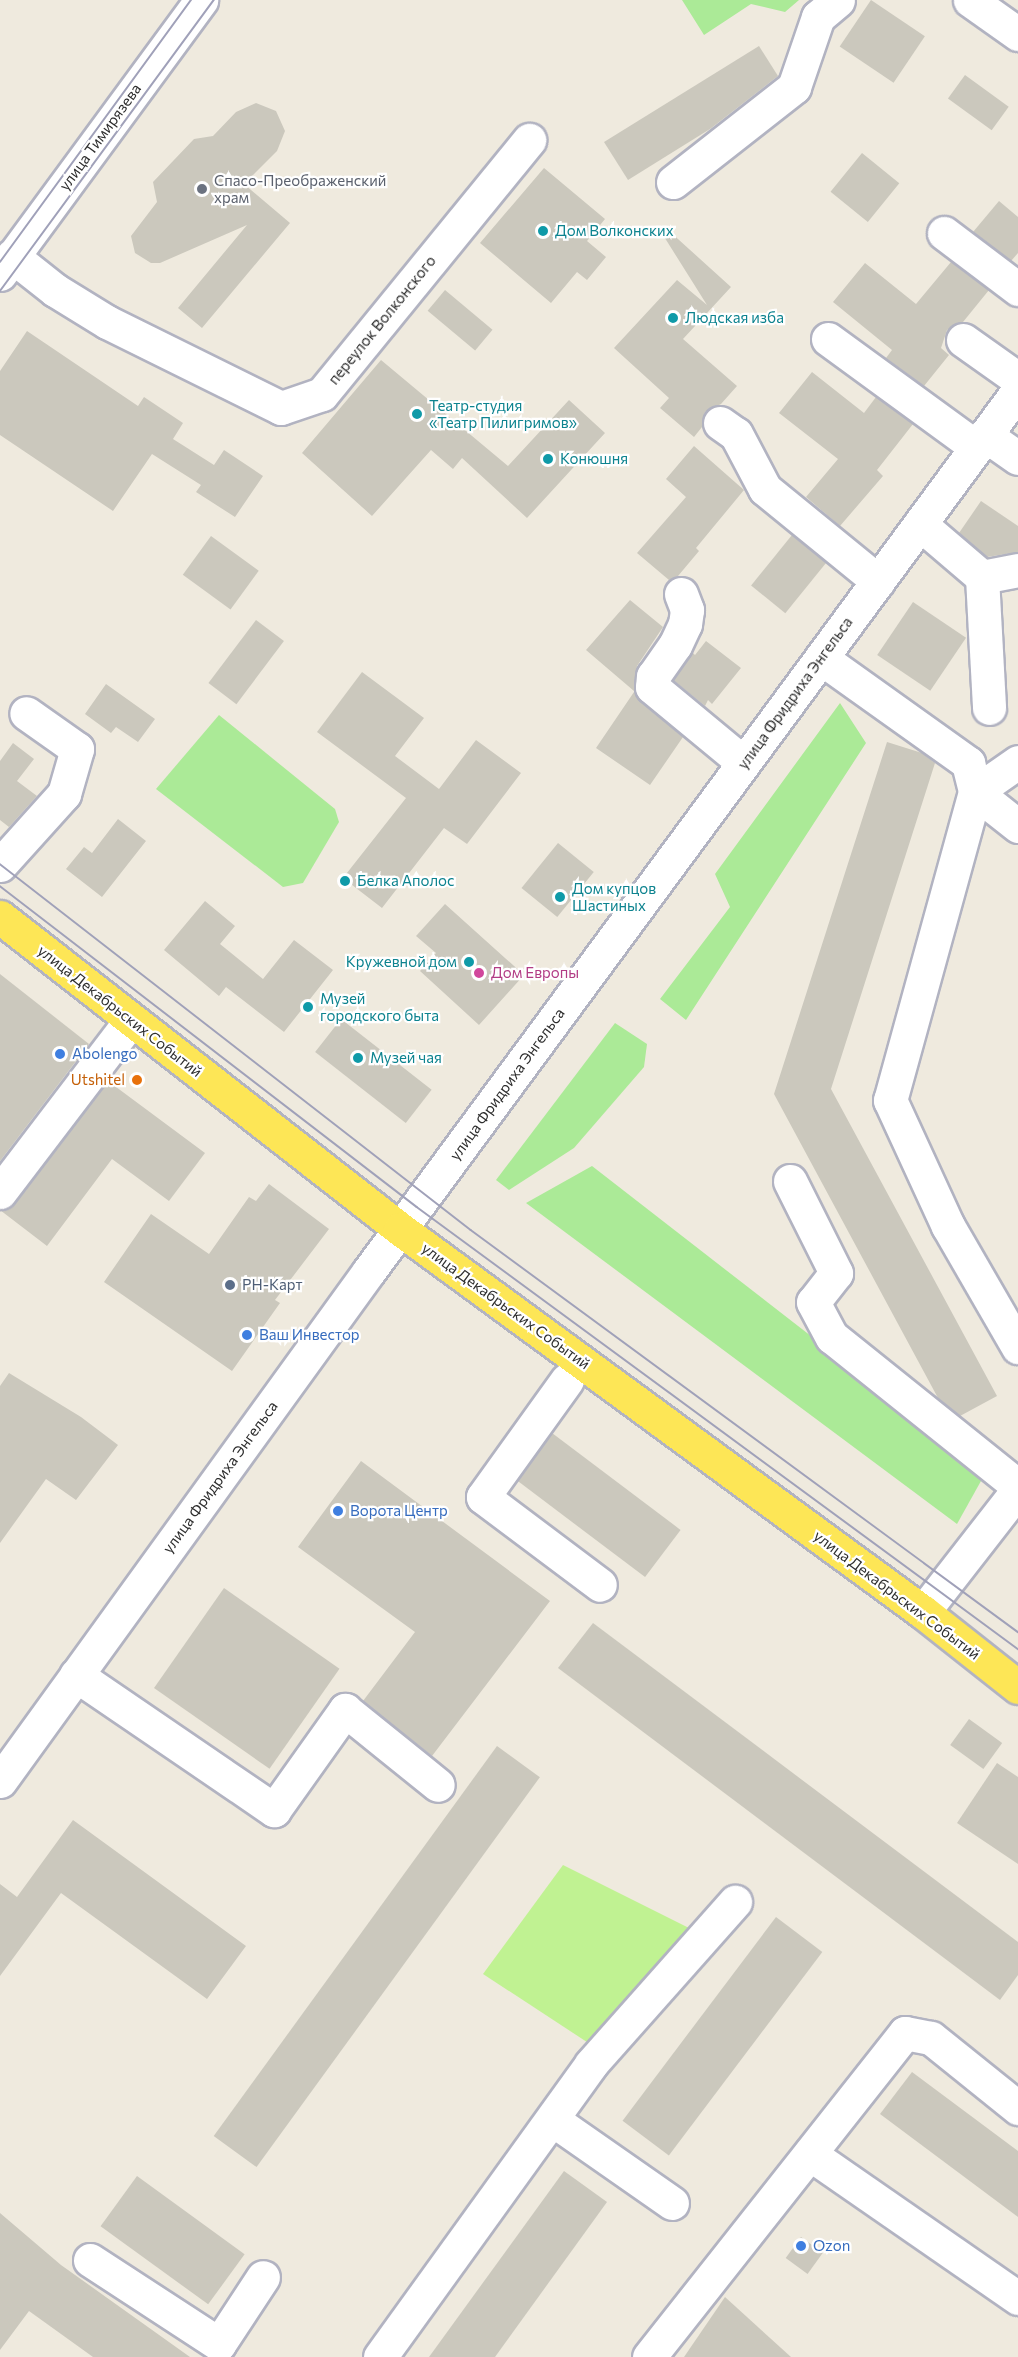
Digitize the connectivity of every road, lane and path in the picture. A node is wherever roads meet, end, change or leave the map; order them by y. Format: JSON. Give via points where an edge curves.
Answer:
{"nodes":[{"id":1,"x":201,"y":0,"type":"edge"},
{"id":2,"x":838,"y":0,"type":"edge"},
{"id":3,"x":970,"y":0,"type":"edge"},
{"id":4,"x":1018,"y":34,"type":"edge"},
{"id":5,"x":529,"y":140,"type":"dead end"},
{"id":6,"x":673,"y":182,"type":"dead end"},
{"id":7,"x":944,"y":233,"type":"dead end"},
{"id":8,"x":6,"y":265,"type":"edge"},
{"id":9,"x":1018,"y":289,"type":"edge"},
{"id":10,"x":828,"y":339,"type":"dead end"},
{"id":11,"x":963,"y":340,"type":"dead end"},
{"id":12,"x":1018,"y":379,"type":"edge"},
{"id":13,"x":1018,"y":391,"type":"edge"},
{"id":14,"x":720,"y":423,"type":"dead end"},
{"id":15,"x":981,"y":441,"type":"junction"},
{"id":16,"x":1018,"y":458,"type":"edge"},
{"id":17,"x":920,"y":524,"type":"junction"},
{"id":18,"x":1018,"y":570,"type":"edge"},
{"id":19,"x":982,"y":577,"type":"junction"},
{"id":20,"x":878,"y":581,"type":"junction"},
{"id":21,"x":681,"y":594,"type":"dead end"},
{"id":22,"x":821,"y":658,"type":"junction"},
{"id":23,"x":989,"y":708,"type":"dead end"},
{"id":24,"x":26,"y":713,"type":"dead end"},
{"id":25,"x":1018,"y":762,"type":"edge"},
{"id":26,"x":744,"y":763,"type":"junction"},
{"id":27,"x":975,"y":792,"type":"junction"},
{"id":28,"x":1018,"y":826,"type":"edge"},
{"id":29,"x":0,"y":865,"type":"edge"},
{"id":30,"x":0,"y":917,"type":"edge"},
{"id":31,"x":131,"y":1020,"type":"junction"},
{"id":32,"x":790,"y":1181,"type":"dead end"},
{"id":33,"x":0,"y":1192,"type":"edge"},
{"id":34,"x":400,"y":1229,"type":"junction"},
{"id":35,"x":1018,"y":1347,"type":"edge"},
{"id":36,"x":567,"y":1380,"type":"dead end"},
{"id":37,"x":1018,"y":1488,"type":"edge"},
{"id":38,"x":600,"y":1585,"type":"dead end"},
{"id":39,"x":923,"y":1612,"type":"junction"},
{"id":40,"x":76,"y":1675,"type":"junction"},
{"id":41,"x":1018,"y":1687,"type":"edge"},
{"id":42,"x":0,"y":1781,"type":"edge"},
{"id":43,"x":438,"y":1785,"type":"dead end"},
{"id":44,"x":735,"y":1902,"type":"dead end"},
{"id":45,"x":1018,"y":2108,"type":"edge"},
{"id":46,"x":553,"y":2120,"type":"junction"},
{"id":47,"x":810,"y":2154,"type":"junction"},
{"id":48,"x":672,"y":2203,"type":"dead end"},
{"id":49,"x":90,"y":2260,"type":"dead end"},
{"id":50,"x":262,"y":2277,"type":"dead end"},
{"id":51,"x":1018,"y":2298,"type":"edge"},
{"id":52,"x":380,"y":2357,"type":"edge"},
{"id":53,"x":648,"y":2357,"type":"edge"}],
"edges":[{"from":1,"to":8,"type":"street","name":"улица Тимирязева"},
{"from":2,"to":6,"type":"street","via":[[818,17],[794,87]]},
{"from":3,"to":4,"type":"street"},
{"from":5,"to":8,"type":"street","name":"переулок Волконского","via":[[322,394],[281,408],[107,322]]},
{"from":7,"to":9,"type":"street"},
{"from":10,"to":15,"type":"street"},
{"from":11,"to":12,"type":"street"},
{"from":13,"to":15,"type":"street","name":"улица Фридриха Энгельса"},
{"from":14,"to":20,"type":"street","via":[[736,434],[765,489]]},
{"from":15,"to":16,"type":"street"},
{"from":15,"to":17,"type":"street","name":"улица Фридриха Энгельса"},
{"from":17,"to":19,"type":"street"},
{"from":17,"to":20,"type":"street","name":"улица Фридриха Энгельса"},
{"from":18,"to":19,"type":"street"},
{"from":19,"to":23,"type":"street"},
{"from":20,"to":22,"type":"street","name":"улица Фридриха Энгельса"},
{"from":21,"to":26,"type":"street","via":[[687,610],[684,624],[675,645],[653,676],[652,687]]},
{"from":22,"to":26,"type":"street","name":"улица Фридриха Энгельса"},
{"from":22,"to":27,"type":"street","via":[[968,763]]},
{"from":24,"to":29,"type":"street","via":[[77,749],[64,794]]},
{"from":25,"to":27,"type":"street"},
{"from":26,"to":34,"type":"street","name":"улица Фридриха Энгельса"},
{"from":27,"to":28,"type":"street"},
{"from":27,"to":35,"type":"street","via":[[890,1100],[948,1226]]},
{"from":30,"to":31,"type":"main road","name":"улица Декабрьских Событий"},
{"from":31,"to":33,"type":"street"},
{"from":31,"to":34,"type":"main road","name":"улица Декабрьских Событий"},
{"from":32,"to":37,"type":"street","via":[[836,1273],[813,1302],[832,1337]]},
{"from":34,"to":39,"type":"main road","name":"улица Декабрьских Событий"},
{"from":34,"to":40,"type":"street","name":"улица Фридриха Энгельса"},
{"from":36,"to":38,"type":"street","via":[[483,1497]]},
{"from":37,"to":39,"type":"street"},
{"from":39,"to":41,"type":"main road","name":"улица Декабрьских Событий"},
{"from":40,"to":42,"type":"street","name":"улица Фридриха Энгельса"},
{"from":40,"to":43,"type":"street","via":[[274,1810],[345,1710]]},
{"from":44,"to":46,"type":"street","via":[[591,2064]]},
{"from":45,"to":47,"type":"street","via":[[931,2038],[905,2033]]},
{"from":46,"to":48,"type":"street"},
{"from":46,"to":52,"type":"street"},
{"from":47,"to":51,"type":"street"},
{"from":47,"to":53,"type":"street"},
{"from":49,"to":50,"type":"street","via":[[219,2344]]}]}
